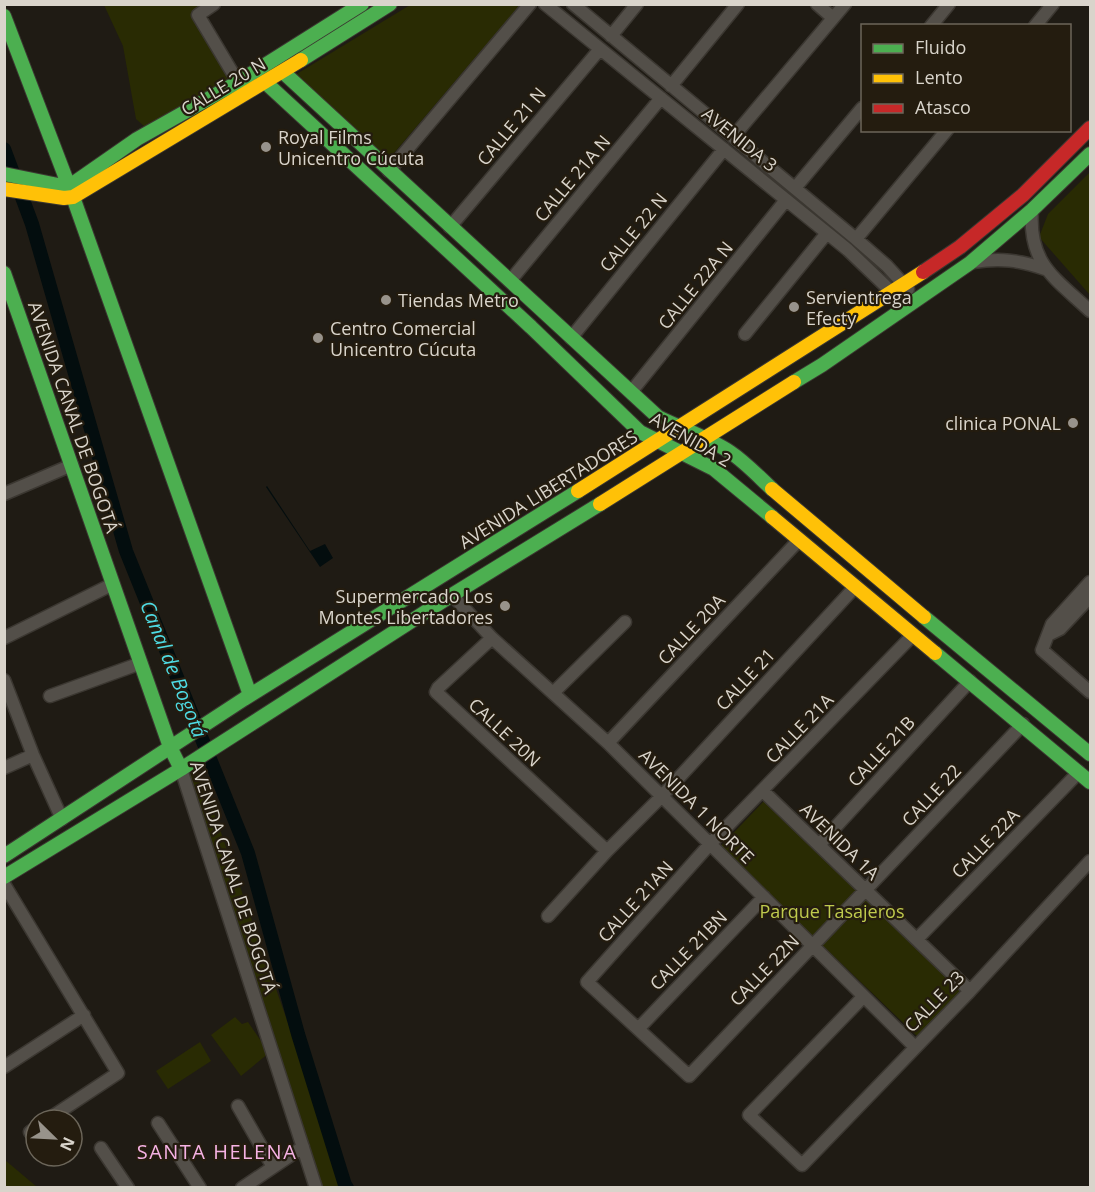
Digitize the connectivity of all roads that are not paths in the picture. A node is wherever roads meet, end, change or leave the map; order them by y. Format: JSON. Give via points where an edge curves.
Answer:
{"nodes":[{"id":1,"x":214,"y":4,"type":"edge"},
{"id":2,"x":362,"y":4,"type":"edge"},
{"id":3,"x":390,"y":4,"type":"edge"},
{"id":4,"x":530,"y":4,"type":"edge"},
{"id":5,"x":545,"y":4,"type":"edge"},
{"id":6,"x":573,"y":4,"type":"edge"},
{"id":7,"x":637,"y":4,"type":"edge"},
{"id":8,"x":738,"y":4,"type":"edge"},
{"id":9,"x":817,"y":4,"type":"edge"},
{"id":10,"x":845,"y":4,"type":"edge"},
{"id":11,"x":949,"y":4,"type":"edge"},
{"id":12,"x":1053,"y":4,"type":"edge"},
{"id":13,"x":4,"y":16,"type":"edge"},
{"id":14,"x":833,"y":18,"type":"junction"},
{"id":15,"x":934,"y":24,"type":"edge"},
{"id":16,"x":1037,"y":24,"type":"edge"},
{"id":17,"x":611,"y":36,"type":"junction"},
{"id":18,"x":600,"y":49,"type":"junction"},
{"id":19,"x":282,"y":72,"type":"junction"},
{"id":20,"x":238,"y":82,"type":"junction"},
{"id":21,"x":265,"y":82,"type":"junction"},
{"id":22,"x":671,"y":86,"type":"junction"},
{"id":23,"x":661,"y":98,"type":"junction"},
{"id":24,"x":861,"y":109,"type":"edge"},
{"id":25,"x":1090,"y":128,"type":"edge"},
{"id":26,"x":945,"y":132,"type":"edge"},
{"id":27,"x":733,"y":137,"type":"junction"},
{"id":28,"x":724,"y":149,"type":"junction"},
{"id":29,"x":1090,"y":154,"type":"edge"},
{"id":30,"x":389,"y":171,"type":"junction"},
{"id":31,"x":4,"y":174,"type":"edge"},
{"id":32,"x":795,"y":188,"type":"junction"},
{"id":33,"x":4,"y":189,"type":"edge"},
{"id":34,"x":66,"y":192,"type":"junction"},
{"id":35,"x":786,"y":200,"type":"junction"},
{"id":36,"x":1032,"y":210,"type":"junction"},
{"id":37,"x":450,"y":226,"type":"junction"},
{"id":38,"x":827,"y":233,"type":"junction"},
{"id":39,"x":856,"y":239,"type":"junction"},
{"id":40,"x":969,"y":263,"type":"junction"},
{"id":41,"x":1045,"y":268,"type":"junction"},
{"id":42,"x":6,"y":281,"type":"edge"},
{"id":43,"x":510,"y":281,"type":"junction"},
{"id":44,"x":898,"y":289,"type":"junction"},
{"id":45,"x":919,"y":299,"type":"junction"},
{"id":46,"x":906,"y":308,"type":"junction"},
{"id":47,"x":1090,"y":311,"type":"edge"},
{"id":48,"x":745,"y":334,"type":"dead end"},
{"id":49,"x":571,"y":338,"type":"junction"},
{"id":50,"x":631,"y":392,"type":"junction"},
{"id":51,"x":679,"y":428,"type":"junction"},
{"id":52,"x":706,"y":438,"type":"junction"},
{"id":53,"x":657,"y":442,"type":"junction"},
{"id":54,"x":682,"y":454,"type":"junction"},
{"id":55,"x":72,"y":465,"type":"junction"},
{"id":56,"x":4,"y":494,"type":"edge"},
{"id":57,"x":800,"y":540,"type":"junction"},
{"id":58,"x":1090,"y":582,"type":"edge"},
{"id":59,"x":113,"y":584,"type":"junction"},
{"id":60,"x":856,"y":586,"type":"junction"},
{"id":61,"x":452,"y":595,"type":"junction"},
{"id":62,"x":1090,"y":597,"type":"edge"},
{"id":63,"x":625,"y":622,"type":"dead end"},
{"id":64,"x":913,"y":635,"type":"junction"},
{"id":65,"x":1048,"y":635,"type":"junction"},
{"id":66,"x":4,"y":638,"type":"edge"},
{"id":67,"x":492,"y":638,"type":"junction"},
{"id":68,"x":141,"y":663,"type":"junction"},
{"id":69,"x":970,"y":681,"type":"junction"},
{"id":70,"x":6,"y":689,"type":"edge"},
{"id":71,"x":1090,"y":692,"type":"edge"},
{"id":72,"x":553,"y":693,"type":"junction"},
{"id":73,"x":50,"y":696,"type":"dead end"},
{"id":74,"x":247,"y":697,"type":"junction"},
{"id":75,"x":1023,"y":724,"type":"junction"},
{"id":76,"x":608,"y":743,"type":"junction"},
{"id":77,"x":176,"y":744,"type":"junction"},
{"id":78,"x":1090,"y":754,"type":"edge"},
{"id":79,"x":33,"y":755,"type":"junction"},
{"id":80,"x":184,"y":766,"type":"junction"},
{"id":81,"x":4,"y":768,"type":"edge"},
{"id":82,"x":1079,"y":772,"type":"junction"},
{"id":83,"x":1090,"y":782,"type":"edge"},
{"id":84,"x":763,"y":791,"type":"junction"},
{"id":85,"x":661,"y":797,"type":"junction"},
{"id":86,"x":61,"y":815,"type":"junction"},
{"id":87,"x":710,"y":844,"type":"junction"},
{"id":88,"x":819,"y":845,"type":"junction"},
{"id":89,"x":4,"y":846,"type":"edge"},
{"id":90,"x":607,"y":851,"type":"junction"},
{"id":91,"x":4,"y":856,"type":"edge"},
{"id":92,"x":1090,"y":861,"type":"edge"},
{"id":93,"x":4,"y":877,"type":"edge"},
{"id":94,"x":4,"y":884,"type":"edge"},
{"id":95,"x":866,"y":890,"type":"junction"},
{"id":96,"x":764,"y":897,"type":"junction"},
{"id":97,"x":548,"y":916,"type":"dead end"},
{"id":98,"x":917,"y":939,"type":"junction"},
{"id":99,"x":813,"y":945,"type":"junction"},
{"id":100,"x":970,"y":991,"type":"junction"},
{"id":101,"x":863,"y":997,"type":"junction"},
{"id":102,"x":84,"y":1015,"type":"junction"},
{"id":103,"x":638,"y":1029,"type":"junction"},
{"id":104,"x":915,"y":1047,"type":"junction"},
{"id":105,"x":4,"y":1067,"type":"edge"},
{"id":106,"x":238,"y":1106,"type":"dead end"},
{"id":107,"x":65,"y":1108,"type":"edge"},
{"id":108,"x":158,"y":1123,"type":"dead end"},
{"id":109,"x":303,"y":1147,"type":"junction"},
{"id":110,"x":101,"y":1148,"type":"dead end"},
{"id":111,"x":273,"y":1167,"type":"junction"},
{"id":112,"x":128,"y":1188,"type":"edge"},
{"id":113,"x":200,"y":1188,"type":"edge"},
{"id":114,"x":242,"y":1188,"type":"edge"},
{"id":115,"x":316,"y":1188,"type":"edge"}],
"edges":[{"from":1,"to":20,"type":"street","via":[[198,15]]},
{"from":2,"to":20,"type":"main road","name":"CALLE 20 N"},
{"from":3,"to":19,"type":"main road","name":"CALLE 20 N"},
{"from":4,"to":30,"type":"street"},
{"from":5,"to":18,"type":"street","name":"AVENIDA 3"},
{"from":6,"to":17,"type":"street","name":"AVENIDA 3"},
{"from":7,"to":17,"type":"street"},
{"from":8,"to":22,"type":"street"},
{"from":9,"to":14,"type":"street"},
{"from":10,"to":14,"type":"street"},
{"from":11,"to":15,"type":"street"},
{"from":12,"to":16,"type":"street"},
{"from":13,"to":34,"type":"main road"},
{"from":14,"to":27,"type":"street"},
{"from":17,"to":22,"type":"street","name":"AVENIDA 3"},
{"from":18,"to":23,"type":"street","name":"AVENIDA 3"},
{"from":18,"to":37,"type":"street","name":"CALLE 21 N"},
{"from":19,"to":21,"type":"main road","name":"CALLE 20 N"},
{"from":19,"to":30,"type":"main road","name":"AVENIDA 2"},
{"from":20,"to":34,"type":"main road","name":"CALLE 20 N","via":[[137,139]]},
{"from":21,"to":34,"type":"main road","name":"CALLE 20 N"},
{"from":21,"to":53,"type":"main road","name":"AVENIDA 2","via":[[640,432]]},
{"from":22,"to":27,"type":"street","name":"AVENIDA 3"},
{"from":23,"to":28,"type":"street","name":"AVENIDA 3"},
{"from":23,"to":43,"type":"street","name":"CALLE 21A N"},
{"from":24,"to":32,"type":"street"},
{"from":25,"to":44,"type":"main road","name":"AVENIDA LIBERTADORES","via":[[1023,195],[960,247]]},
{"from":26,"to":39,"type":"street"},
{"from":27,"to":32,"type":"street","name":"AVENIDA 3"},
{"from":28,"to":35,"type":"street","name":"AVENIDA 3"},
{"from":28,"to":49,"type":"street","name":"CALLE 22 N"},
{"from":29,"to":36,"type":"main road"},
{"from":30,"to":37,"type":"main road","name":"AVENIDA 2"},
{"from":31,"to":34,"type":"main road"},
{"from":32,"to":39,"type":"street","name":"AVENIDA 3"},
{"from":33,"to":34,"type":"main road"},
{"from":34,"to":74,"type":"main road"},
{"from":35,"to":38,"type":"street","name":"AVENIDA 3"},
{"from":35,"to":50,"type":"street","name":"CALLE 22A N"},
{"from":36,"to":40,"type":"main road"},
{"from":36,"to":41,"type":"street","via":[[1030,231]]},
{"from":37,"to":43,"type":"main road","name":"AVENIDA 2"},
{"from":38,"to":44,"type":"street","name":"AVENIDA 3"},
{"from":38,"to":48,"type":"street"},
{"from":39,"to":44,"type":"street","name":"AVENIDA 3","via":[[887,266]]},
{"from":40,"to":41,"type":"street","via":[[995,259]]},
{"from":40,"to":45,"type":"main road"},
{"from":41,"to":47,"type":"street"},
{"from":42,"to":55,"type":"main road","name":"AVENIDA CANAL DE BOGOTÁ"},
{"from":43,"to":49,"type":"main road","name":"AVENIDA 2"},
{"from":44,"to":45,"type":"street","name":"AVENIDA 3"},
{"from":44,"to":46,"type":"street","name":"AVENIDA 3"},
{"from":44,"to":51,"type":"main road","name":"AVENIDA LIBERTADORES"},
{"from":45,"to":46,"type":"main road"},
{"from":46,"to":52,"type":"main road"},
{"from":49,"to":50,"type":"main road","name":"AVENIDA 2"},
{"from":50,"to":51,"type":"main road","name":"AVENIDA 2","via":[[658,417]]},
{"from":51,"to":52,"type":"main road","name":"AVENIDA 2"},
{"from":51,"to":53,"type":"main road","name":"AVENIDA LIBERTADORES"},
{"from":52,"to":54,"type":"main road"},
{"from":52,"to":78,"type":"main road","name":"AVENIDA 2","via":[[732,453],[808,521]]},
{"from":53,"to":54,"type":"main road","name":"AVENIDA 2"},
{"from":53,"to":74,"type":"main road","name":"AVENIDA LIBERTADORES"},
{"from":54,"to":57,"type":"main road","name":"AVENIDA 2","via":[[714,469]]},
{"from":54,"to":61,"type":"main road"},
{"from":55,"to":56,"type":"street"},
{"from":55,"to":59,"type":"main road","name":"AVENIDA CANAL DE BOGOTÁ"},
{"from":57,"to":60,"type":"main road","name":"AVENIDA 2"},
{"from":57,"to":76,"type":"street","name":"CALLE 20A"},
{"from":58,"to":65,"type":"street","via":[[1052,624]]},
{"from":59,"to":66,"type":"street"},
{"from":59,"to":68,"type":"main road","name":"AVENIDA CANAL DE BOGOTÁ"},
{"from":60,"to":64,"type":"main road","name":"AVENIDA 2"},
{"from":60,"to":85,"type":"street","name":"CALLE 21"},
{"from":61,"to":67,"type":"street","name":"AVENIDA 1 NORTE"},
{"from":61,"to":80,"type":"main road"},
{"from":62,"to":65,"type":"street","via":[[1060,629]]},
{"from":63,"to":72,"type":"street"},
{"from":64,"to":69,"type":"main road","name":"AVENIDA 2"},
{"from":64,"to":84,"type":"street","name":"CALLE 21A"},
{"from":65,"to":71,"type":"street","via":[[1042,650]]},
{"from":67,"to":72,"type":"street","name":"AVENIDA 1 NORTE"},
{"from":67,"to":90,"type":"street","name":"CALLE 20N","via":[[436,692]]},
{"from":68,"to":73,"type":"street"},
{"from":68,"to":77,"type":"main road","name":"AVENIDA CANAL DE BOGOTÁ"},
{"from":69,"to":75,"type":"main road","name":"AVENIDA 2"},
{"from":69,"to":88,"type":"street","name":"CALLE 21B"},
{"from":70,"to":79,"type":"street"},
{"from":72,"to":76,"type":"street","name":"AVENIDA 1 NORTE"},
{"from":74,"to":77,"type":"main road","name":"AVENIDA LIBERTADORES"},
{"from":75,"to":82,"type":"main road","name":"AVENIDA 2"},
{"from":75,"to":95,"type":"street","name":"CALLE 22"},
{"from":76,"to":85,"type":"street","name":"AVENIDA 1 NORTE"},
{"from":77,"to":80,"type":"main road","name":"AVENIDA CANAL DE BOGOTÁ"},
{"from":77,"to":86,"type":"main road","name":"AVENIDA LIBERTADORES"},
{"from":79,"to":81,"type":"street"},
{"from":79,"to":86,"type":"street"},
{"from":80,"to":93,"type":"main road"},
{"from":80,"to":109,"type":"street","name":"AVENIDA CANAL DE BOGOTÁ"},
{"from":82,"to":83,"type":"main road","name":"AVENIDA 2"},
{"from":82,"to":98,"type":"street","name":"CALLE 22A"},
{"from":84,"to":87,"type":"street","name":"CALLE 21A"},
{"from":84,"to":88,"type":"street","name":"AVENIDA 1A"},
{"from":85,"to":87,"type":"street","name":"AVENIDA 1 NORTE"},
{"from":85,"to":90,"type":"street","name":"CALLE 21"},
{"from":86,"to":89,"type":"street"},
{"from":86,"to":91,"type":"main road","name":"AVENIDA LIBERTADORES"},
{"from":87,"to":96,"type":"street","name":"AVENIDA 1 NORTE"},
{"from":87,"to":103,"type":"street","name":"CALLE 21AN","via":[[587,982]]},
{"from":88,"to":95,"type":"street","name":"AVENIDA 1A"},
{"from":90,"to":97,"type":"street","name":"CALLE 21"},
{"from":92,"to":100,"type":"street","name":"CALLE 23"},
{"from":94,"to":102,"type":"street"},
{"from":95,"to":98,"type":"street","name":"AVENIDA 1A"},
{"from":95,"to":99,"type":"street","name":"CALLE 22N"},
{"from":96,"to":99,"type":"street","name":"AVENIDA 1 NORTE"},
{"from":96,"to":103,"type":"street","name":"CALLE 21BN"},
{"from":98,"to":100,"type":"street","name":"AVENIDA 1A"},
{"from":99,"to":101,"type":"street","name":"AVENIDA 1 NORTE"},
{"from":99,"to":103,"type":"street","name":"CALLE 22N","via":[[689,1076]]},
{"from":100,"to":104,"type":"street","name":"CALLE 23"},
{"from":101,"to":104,"type":"street","name":"AVENIDA 1 NORTE"},
{"from":101,"to":104,"type":"street","name":"CALLE 23","via":[[749,1115],[802,1165]]},
{"from":102,"to":105,"type":"street"},
{"from":102,"to":107,"type":"street","via":[[118,1073]]},
{"from":106,"to":111,"type":"street"},
{"from":108,"to":113,"type":"street"},
{"from":109,"to":111,"type":"street"},
{"from":109,"to":115,"type":"street","name":"AVENIDA CANAL DE BOGOTÁ"},
{"from":110,"to":112,"type":"street"},
{"from":111,"to":114,"type":"street"}]}
